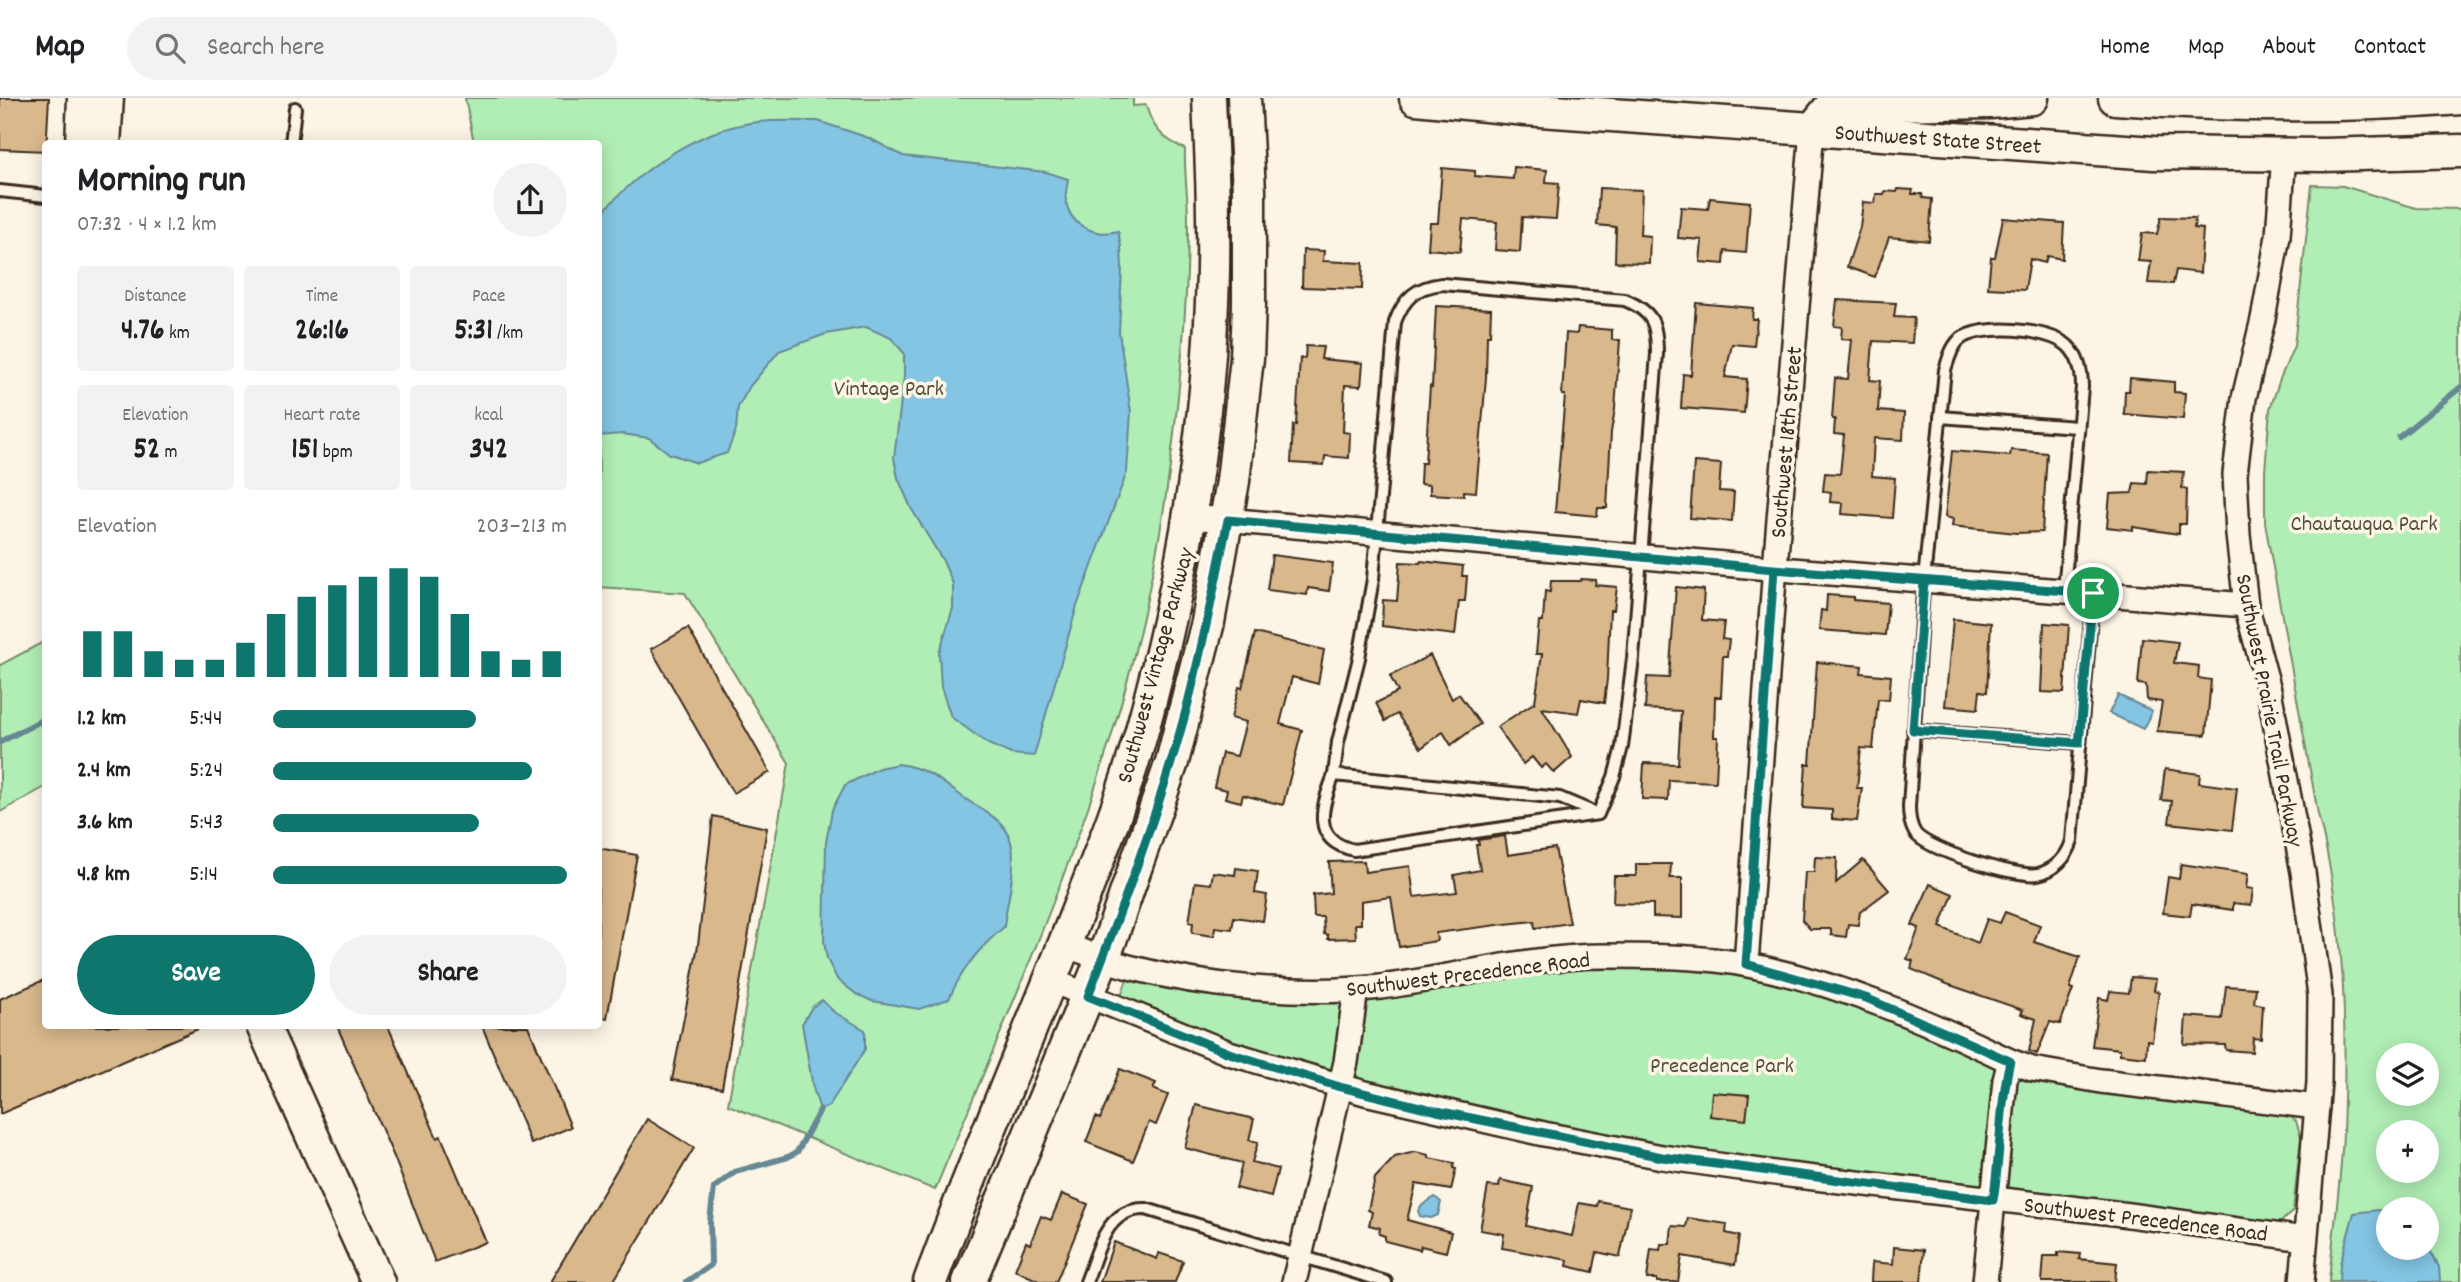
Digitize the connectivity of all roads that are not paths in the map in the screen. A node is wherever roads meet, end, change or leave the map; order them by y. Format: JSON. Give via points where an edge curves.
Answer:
{"nodes":[{"id":1,"x":84,"y":98,"type":"edge"},
{"id":2,"x":107,"y":98,"type":"edge"},
{"id":3,"x":1209,"y":98,"type":"edge"},
{"id":4,"x":1244,"y":98,"type":"edge"},
{"id":5,"x":1416,"y":98,"type":"edge"},
{"id":6,"x":1804,"y":98,"type":"edge"},
{"id":7,"x":2032,"y":98,"type":"edge"},
{"id":8,"x":2115,"y":98,"type":"edge"},
{"id":9,"x":2461,"y":99,"type":"edge"},
{"id":10,"x":2288,"y":101,"type":"edge"},
{"id":11,"x":295,"y":108,"type":"dead end"},
{"id":12,"x":1812,"y":130,"type":"junction"},
{"id":13,"x":82,"y":140,"type":"edge"},
{"id":14,"x":104,"y":140,"type":"edge"},
{"id":15,"x":291,"y":140,"type":"edge"},
{"id":16,"x":2461,"y":151,"type":"edge"},
{"id":17,"x":2284,"y":155,"type":"junction"},
{"id":18,"x":0,"y":191,"type":"edge"},
{"id":19,"x":42,"y":196,"type":"edge"},
{"id":20,"x":1940,"y":416,"type":"junction"},
{"id":21,"x":2077,"y":427,"type":"junction"},
{"id":22,"x":1191,"y":517,"type":"junction"},
{"id":23,"x":1228,"y":520,"type":"junction"},
{"id":24,"x":1378,"y":533,"type":"junction"},
{"id":25,"x":1642,"y":556,"type":"junction"},
{"id":26,"x":1774,"y":569,"type":"junction"},
{"id":27,"x":1924,"y":581,"type":"junction"},
{"id":28,"x":2064,"y":591,"type":"junction"},
{"id":29,"x":2093,"y":593,"type":"junction"},
{"id":30,"x":2246,"y":605,"type":"junction"},
{"id":31,"x":1913,"y":730,"type":"junction"},
{"id":32,"x":2079,"y":743,"type":"junction"},
{"id":33,"x":1334,"y":775,"type":"junction"},
{"id":34,"x":1598,"y":814,"type":"junction"},
{"id":35,"x":1064,"y":945,"type":"junction"},
{"id":36,"x":1102,"y":958,"type":"junction"},
{"id":37,"x":1746,"y":964,"type":"junction"},
{"id":38,"x":1050,"y":980,"type":"junction"},
{"id":39,"x":1356,"y":989,"type":"junction"},
{"id":40,"x":1088,"y":996,"type":"junction"},
{"id":41,"x":264,"y":1029,"type":"edge"},
{"id":42,"x":2010,"y":1061,"type":"junction"},
{"id":43,"x":1340,"y":1087,"type":"junction"},
{"id":44,"x":2317,"y":1107,"type":"junction"},
{"id":45,"x":1993,"y":1200,"type":"junction"},
{"id":46,"x":2305,"y":1239,"type":"junction"},
{"id":47,"x":1301,"y":1255,"type":"junction"},
{"id":48,"x":378,"y":1282,"type":"edge"},
{"id":49,"x":930,"y":1282,"type":"edge"},
{"id":50,"x":969,"y":1282,"type":"edge"},
{"id":51,"x":1086,"y":1282,"type":"edge"},
{"id":52,"x":1294,"y":1282,"type":"edge"},
{"id":53,"x":1386,"y":1282,"type":"edge"},
{"id":54,"x":1985,"y":1282,"type":"edge"},
{"id":55,"x":2302,"y":1282,"type":"edge"}],
"edges":[{"from":1,"to":13,"type":"street"},
{"from":2,"to":14,"type":"street"},
{"from":3,"to":22,"type":"street","name":"Southwest Vintage Parkway","via":[[1214,191],[1212,302]]},
{"from":4,"to":23,"type":"street","name":"Southwest Vintage Parkway","via":[[1250,191],[1249,304],[1242,415]]},
{"from":5,"to":12,"type":"street","name":"Southwest State Street"},
{"from":6,"to":12,"type":"street"},
{"from":7,"to":12,"type":"street","via":[[1840,104],[1829,109]]},
{"from":8,"to":10,"type":"street"},
{"from":9,"to":10,"type":"street","via":[[2369,104]]},
{"from":10,"to":17,"type":"street","name":"Southwest Prairie Trail Parkway"},
{"from":11,"to":15,"type":"lane"},
{"from":12,"to":17,"type":"street","name":"Southwest State Street","via":[[2154,153]]},
{"from":12,"to":26,"type":"street","name":"Southwest 18th Street"},
{"from":16,"to":17,"type":"street","name":"Southwest State Street"},
{"from":17,"to":30,"type":"street","name":"Southwest Prairie Trail Parkway","via":[[2278,236],[2244,398],[2235,474]]},
{"from":18,"to":19,"type":"lane"},
{"from":20,"to":21,"type":"lane"},
{"from":20,"to":21,"type":"lane","via":[[1945,370],[1954,346],[1979,331],[2005,330],[2053,337],[2072,351],[2082,377]]},
{"from":20,"to":27,"type":"lane"},
{"from":21,"to":28,"type":"lane"},
{"from":22,"to":23,"type":"street"},
{"from":22,"to":35,"type":"street","name":"Southwest Vintage Parkway","via":[[1140,736]]},
{"from":23,"to":24,"type":"street"},
{"from":23,"to":36,"type":"street","name":"Southwest Vintage Parkway","via":[[1184,719]]},
{"from":24,"to":25,"type":"street"},
{"from":24,"to":25,"type":"lane","via":[[1395,322],[1406,299],[1416,291],[1442,284],[1625,300],[1649,315],[1657,354]]},
{"from":24,"to":33,"type":"lane","via":[[1365,627]]},
{"from":25,"to":26,"type":"street"},
{"from":25,"to":34,"type":"lane","via":[[1622,747]]},
{"from":26,"to":27,"type":"street"},
{"from":26,"to":37,"type":"street","name":"Southwest 18th Street"},
{"from":27,"to":28,"type":"street"},
{"from":27,"to":31,"type":"lane"},
{"from":28,"to":29,"type":"street"},
{"from":29,"to":30,"type":"street"},
{"from":29,"to":32,"type":"lane"},
{"from":30,"to":44,"type":"street","name":"Southwest Prairie Trail Parkway","via":[[2269,690],[2314,937],[2319,995]]},
{"from":31,"to":32,"type":"lane"},
{"from":31,"to":32,"type":"lane","via":[[1909,807],[1915,832],[1932,846],[2019,874],[2039,874],[2068,853]]},
{"from":33,"to":34,"type":"lane","via":[[1560,798]]},
{"from":33,"to":34,"type":"lane","via":[[1322,819],[1333,840],[1354,850]]},
{"from":35,"to":36,"type":"street","name":"Southwest Precedence Road"},
{"from":35,"to":38,"type":"street","name":"Southwest Vintage Parkway"},
{"from":36,"to":39,"type":"street","name":"Southwest Precedence Road","via":[[1211,983]]},
{"from":36,"to":40,"type":"street","name":"Southwest Vintage Parkway"},
{"from":37,"to":39,"type":"street","name":"Southwest Precedence Road","via":[[1572,957]]},
{"from":37,"to":42,"type":"street","name":"Southwest Precedence Road","via":[[1866,998]]},
{"from":38,"to":40,"type":"street","name":"Southwest Precedence Road"},
{"from":38,"to":49,"type":"street","name":"Southwest Vintage Parkway"},
{"from":39,"to":43,"type":"street"},
{"from":40,"to":43,"type":"street","name":"Southwest Precedence Road","via":[[1229,1053]]},
{"from":40,"to":50,"type":"street","name":"Southwest Vintage Parkway"},
{"from":41,"to":48,"type":"street"},
{"from":42,"to":44,"type":"street","name":"Southwest Precedence Road","via":[[2101,1082]]},
{"from":42,"to":45,"type":"street"},
{"from":43,"to":45,"type":"street","name":"Southwest Precedence Road","via":[[1662,1157]]},
{"from":43,"to":47,"type":"street"},
{"from":44,"to":46,"type":"street","name":"Southwest Prairie Trail Parkway"},
{"from":45,"to":46,"type":"street","name":"Southwest Precedence Road"},
{"from":45,"to":54,"type":"street"},
{"from":46,"to":55,"type":"street","name":"Southwest Prairie Trail Parkway"},
{"from":47,"to":51,"type":"lane","via":[[1146,1209],[1131,1209],[1111,1223]]},
{"from":47,"to":52,"type":"street"},
{"from":47,"to":53,"type":"lane"}]}
